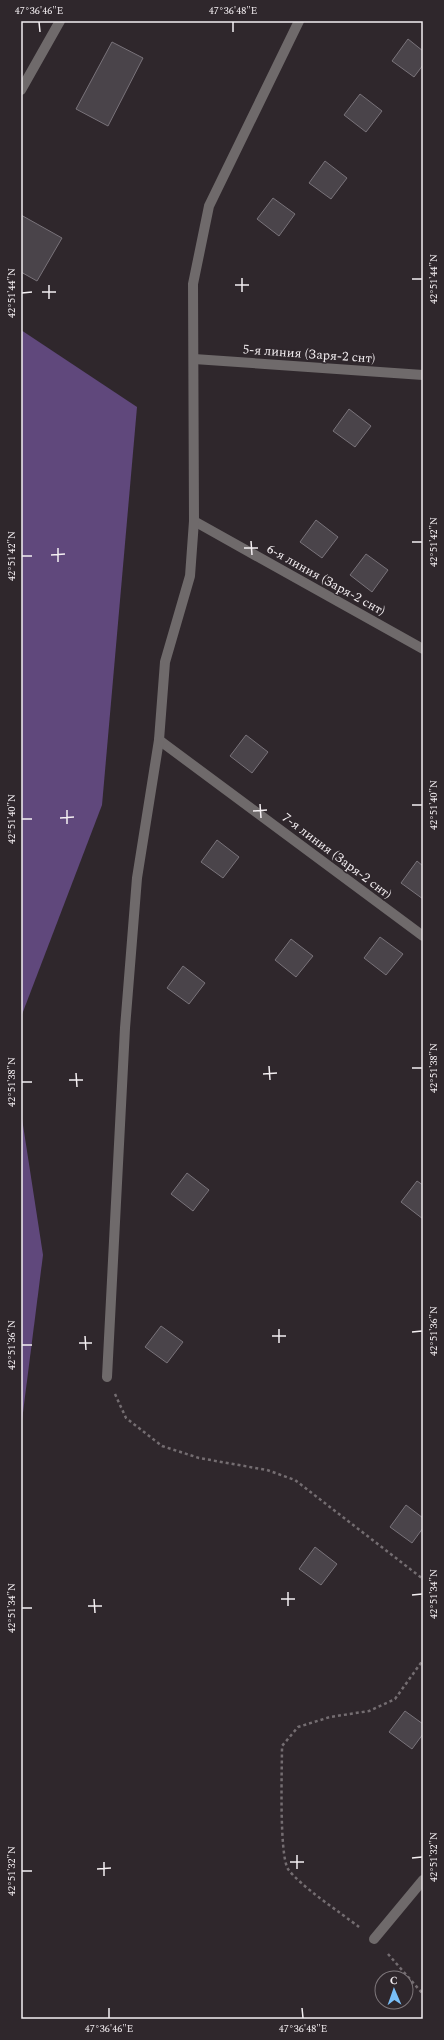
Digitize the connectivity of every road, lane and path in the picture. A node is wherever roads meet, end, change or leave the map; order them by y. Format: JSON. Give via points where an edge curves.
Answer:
{"nodes":[{"id":1,"x":60,"y":21,"type":"edge"},
{"id":2,"x":299,"y":21,"type":"edge"},
{"id":3,"x":21,"y":90,"type":"edge"},
{"id":4,"x":194,"y":359,"type":"junction"},
{"id":5,"x":423,"y":375,"type":"edge"},
{"id":6,"x":194,"y":521,"type":"junction"},
{"id":7,"x":423,"y":649,"type":"edge"},
{"id":8,"x":159,"y":740,"type":"junction"},
{"id":9,"x":423,"y":936,"type":"edge"},
{"id":10,"x":107,"y":1377,"type":"joint"},
{"id":11,"x":423,"y":1579,"type":"edge"},
{"id":12,"x":423,"y":1660,"type":"edge"},
{"id":13,"x":423,"y":1880,"type":"edge"},
{"id":14,"x":374,"y":1939,"type":"junction"},
{"id":15,"x":423,"y":1994,"type":"edge"}],
"edges":[{"from":1,"to":3,"type":"street"},
{"from":2,"to":4,"type":"street","via":[[209,206],[193,284]]},
{"from":4,"to":5,"type":"street","name":"5-я линия (Заря-2 снт)"},
{"from":4,"to":6,"type":"street"},
{"from":6,"to":7,"type":"street","name":"6-я линия (Заря-2 снт)"},
{"from":6,"to":8,"type":"street","via":[[190,576],[165,662]]},
{"from":8,"to":9,"type":"street","name":"7-я линия (Заря-2 снт)"},
{"from":8,"to":10,"type":"street","via":[[137,878],[125,1028]]},
{"from":10,"to":11,"type":"path","via":[[126,1418],[162,1446],[199,1458],[267,1470],[294,1480]]},
{"from":12,"to":14,"type":"path","via":[[395,1699],[369,1711],[330,1717],[298,1727],[282,1746],[282,1835],[288,1868],[303,1883]]},
{"from":13,"to":14,"type":"street"},
{"from":14,"to":15,"type":"path"}]}
